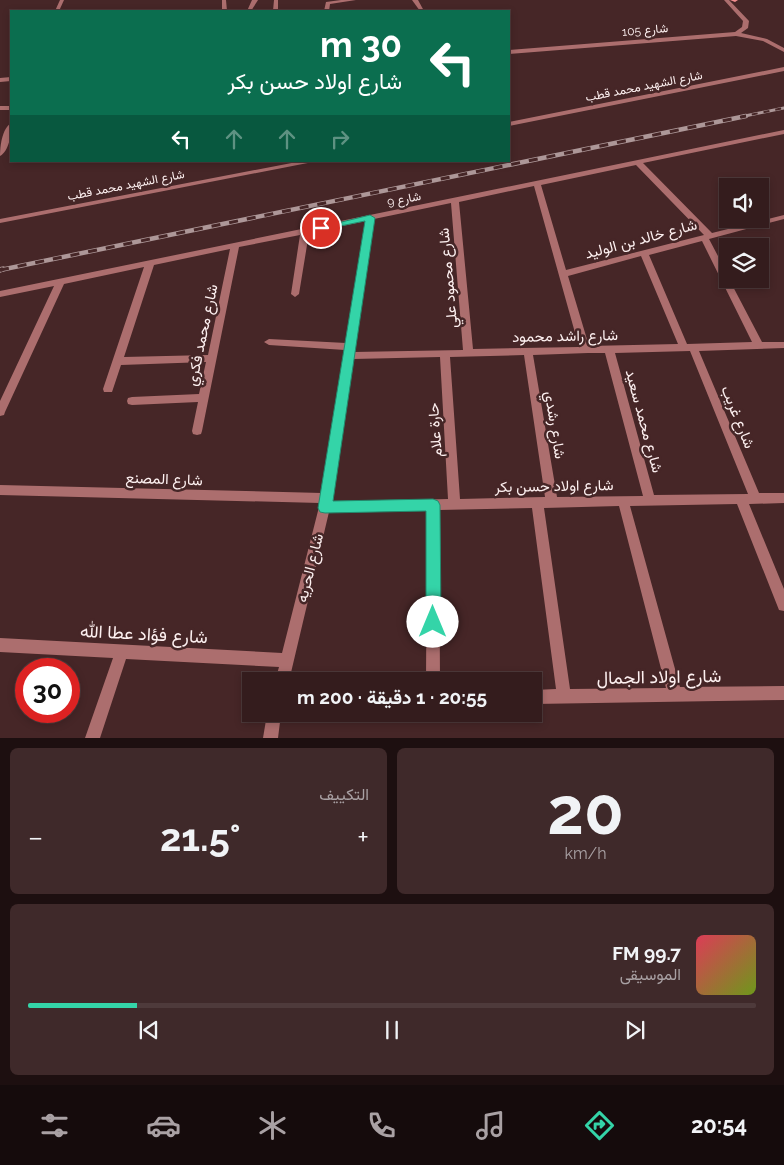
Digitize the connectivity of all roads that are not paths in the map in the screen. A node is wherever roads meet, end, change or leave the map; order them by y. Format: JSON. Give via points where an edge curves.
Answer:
{"nodes":[{"id":1,"x":354,"y":0,"type":"edge"},
{"id":2,"x":726,"y":0,"type":"edge"},
{"id":3,"x":327,"y":10,"type":"edge"},
{"id":4,"x":736,"y":34,"type":"junction"},
{"id":5,"x":784,"y":50,"type":"edge"},
{"id":6,"x":510,"y":52,"type":"edge"},
{"id":7,"x":784,"y":69,"type":"edge"},
{"id":8,"x":510,"y":124,"type":"edge"},
{"id":9,"x":10,"y":129,"type":"edge"},
{"id":10,"x":784,"y":132,"type":"edge"},
{"id":11,"x":0,"y":154,"type":"edge"},
{"id":12,"x":310,"y":162,"type":"edge"},
{"id":13,"x":638,"y":163,"type":"junction"},
{"id":14,"x":537,"y":184,"type":"junction"},
{"id":15,"x":455,"y":200,"type":"junction"},
{"id":16,"x":784,"y":217,"type":"edge"},
{"id":17,"x":370,"y":218,"type":"junction"},
{"id":18,"x":0,"y":221,"type":"edge"},
{"id":19,"x":305,"y":231,"type":"junction"},
{"id":20,"x":707,"y":236,"type":"junction"},
{"id":21,"x":235,"y":245,"type":"junction"},
{"id":22,"x":644,"y":253,"type":"junction"},
{"id":23,"x":150,"y":263,"type":"junction"},
{"id":24,"x":563,"y":274,"type":"junction"},
{"id":25,"x":61,"y":282,"type":"junction"},
{"id":26,"x":0,"y":294,"type":"edge"},
{"id":27,"x":295,"y":294,"type":"dead end"},
{"id":28,"x":269,"y":342,"type":"dead end"},
{"id":29,"x":784,"y":345,"type":"edge"},
{"id":30,"x":759,"y":346,"type":"junction"},
{"id":31,"x":689,"y":348,"type":"junction"},
{"id":32,"x":609,"y":350,"type":"junction"},
{"id":33,"x":348,"y":351,"type":"junction"},
{"id":34,"x":586,"y":351,"type":"junction"},
{"id":35,"x":528,"y":352,"type":"junction"},
{"id":36,"x":468,"y":353,"type":"junction"},
{"id":37,"x":445,"y":354,"type":"junction"},
{"id":38,"x":212,"y":358,"type":"junction"},
{"id":39,"x":117,"y":361,"type":"junction"},
{"id":40,"x":108,"y":389,"type":"dead end"},
{"id":41,"x":204,"y":398,"type":"junction"},
{"id":42,"x":132,"y":402,"type":"dead end"},
{"id":43,"x":0,"y":412,"type":"edge"},
{"id":44,"x":197,"y":431,"type":"dead end"},
{"id":45,"x":0,"y":490,"type":"edge"},
{"id":46,"x":756,"y":498,"type":"junction"},
{"id":47,"x":784,"y":498,"type":"edge"},
{"id":48,"x":741,"y":499,"type":"junction"},
{"id":49,"x":623,"y":501,"type":"junction"},
{"id":50,"x":650,"y":501,"type":"junction"},
{"id":51,"x":326,"y":503,"type":"junction"},
{"id":52,"x":537,"y":503,"type":"junction"},
{"id":53,"x":552,"y":503,"type":"junction"},
{"id":54,"x":433,"y":505,"type":"junction"},
{"id":55,"x":454,"y":505,"type":"junction"},
{"id":56,"x":784,"y":605,"type":"edge"},
{"id":57,"x":0,"y":645,"type":"edge"},
{"id":58,"x":122,"y":651,"type":"junction"},
{"id":59,"x":287,"y":660,"type":"junction"},
{"id":60,"x":284,"y":672,"type":"edge"},
{"id":61,"x":433,"y":672,"type":"edge"},
{"id":62,"x":784,"y":694,"type":"edge"},
{"id":63,"x":675,"y":695,"type":"junction"},
{"id":64,"x":564,"y":697,"type":"junction"},
{"id":65,"x":542,"y":698,"type":"edge"},
{"id":66,"x":273,"y":722,"type":"edge"},
{"id":67,"x":92,"y":738,"type":"edge"},
{"id":68,"x":270,"y":738,"type":"edge"}],
"edges":[{"from":1,"to":3,"type":"street","via":[[328,3]]},
{"from":2,"to":4,"type":"street","via":[[746,21],[745,28]]},
{"from":4,"to":5,"type":"street","via":[[765,40]]},
{"from":4,"to":6,"type":"street","name":"شارع 105"},
{"from":7,"to":8,"type":"street","name":"شارع الشهيد محمد قطب"},
{"from":9,"to":11,"type":"street"},
{"from":10,"to":13,"type":"street","name":"شارع 9"},
{"from":12,"to":18,"type":"street","name":"شارع الشهيد محمد قطب"},
{"from":13,"to":14,"type":"street","name":"شارع 9"},
{"from":13,"to":20,"type":"street"},
{"from":14,"to":15,"type":"street","name":"شارع 9"},
{"from":14,"to":24,"type":"street"},
{"from":15,"to":17,"type":"street","name":"شارع 9"},
{"from":15,"to":36,"type":"street","name":"شارع محمود علي"},
{"from":16,"to":20,"type":"street","name":"شارع خالد بن الوليد"},
{"from":17,"to":19,"type":"street","name":"شارع 9"},
{"from":17,"to":33,"type":"street","name":"شارع الحريه"},
{"from":19,"to":21,"type":"street","name":"شارع 9"},
{"from":19,"to":27,"type":"street"},
{"from":20,"to":22,"type":"street","name":"شارع خالد بن الوليد"},
{"from":20,"to":30,"type":"street"},
{"from":21,"to":23,"type":"street","name":"شارع 9"},
{"from":21,"to":38,"type":"street","name":"شارع محمد فكري"},
{"from":22,"to":24,"type":"street","name":"شارع خالد بن الوليد"},
{"from":22,"to":31,"type":"street","name":"شارع غريب"},
{"from":23,"to":25,"type":"street","name":"شارع 9"},
{"from":23,"to":39,"type":"street"},
{"from":24,"to":34,"type":"street"},
{"from":25,"to":26,"type":"street","name":"شارع 9"},
{"from":25,"to":43,"type":"street"},
{"from":28,"to":33,"type":"street","name":"شارع راشد محمود"},
{"from":29,"to":30,"type":"street","name":"شارع راشد محمود"},
{"from":30,"to":31,"type":"street","name":"شارع راشد محمود"},
{"from":31,"to":32,"type":"street","name":"شارع راشد محمود"},
{"from":31,"to":46,"type":"street","name":"شارع غريب"},
{"from":32,"to":34,"type":"street","name":"شارع راشد محمود"},
{"from":32,"to":50,"type":"street","name":"شارع محمد سعيد"},
{"from":33,"to":37,"type":"street","name":"شارع راشد محمود"},
{"from":33,"to":51,"type":"street","name":"شارع الحريه"},
{"from":34,"to":35,"type":"street","name":"شارع راشد محمود"},
{"from":35,"to":36,"type":"street","name":"شارع راشد محمود"},
{"from":35,"to":53,"type":"street","name":"شارع رشدي"},
{"from":36,"to":37,"type":"street","name":"شارع راشد محمود"},
{"from":37,"to":55,"type":"street","name":"حارة علام"},
{"from":38,"to":39,"type":"street"},
{"from":38,"to":41,"type":"street","name":"شارع محمد فكري"},
{"from":39,"to":40,"type":"street"},
{"from":41,"to":42,"type":"street"},
{"from":41,"to":44,"type":"street","name":"شارع محمد فكري"},
{"from":45,"to":51,"type":"street","name":"شارع المصنع"},
{"from":46,"to":47,"type":"street","name":"شارع اولاد حسن بكر"},
{"from":46,"to":48,"type":"street","name":"شارع اولاد حسن بكر"},
{"from":48,"to":50,"type":"street","name":"شارع اولاد حسن بكر"},
{"from":48,"to":56,"type":"street"},
{"from":49,"to":50,"type":"street","name":"شارع اولاد حسن بكر"},
{"from":49,"to":53,"type":"street","name":"شارع اولاد حسن بكر"},
{"from":49,"to":63,"type":"street"},
{"from":51,"to":54,"type":"street","name":"شارع اولاد حسن بكر"},
{"from":51,"to":59,"type":"street","name":"شارع الحريه"},
{"from":52,"to":53,"type":"street","name":"شارع اولاد حسن بكر"},
{"from":52,"to":55,"type":"street","name":"شارع اولاد حسن بكر"},
{"from":52,"to":64,"type":"street"},
{"from":54,"to":55,"type":"street","name":"شارع اولاد حسن بكر"},
{"from":54,"to":61,"type":"street"},
{"from":57,"to":58,"type":"street","name":"شارع فؤاد عطا الله"},
{"from":58,"to":59,"type":"street","name":"شارع فؤاد عطا الله"},
{"from":58,"to":67,"type":"street"},
{"from":59,"to":60,"type":"street","name":"شارع الحريه"},
{"from":62,"to":63,"type":"street","name":"شارع اولاد الجمال"},
{"from":63,"to":64,"type":"street","name":"شارع اولاد الجمال"},
{"from":64,"to":65,"type":"street","name":"شارع اولاد الجمال"},
{"from":66,"to":68,"type":"street"}]}
